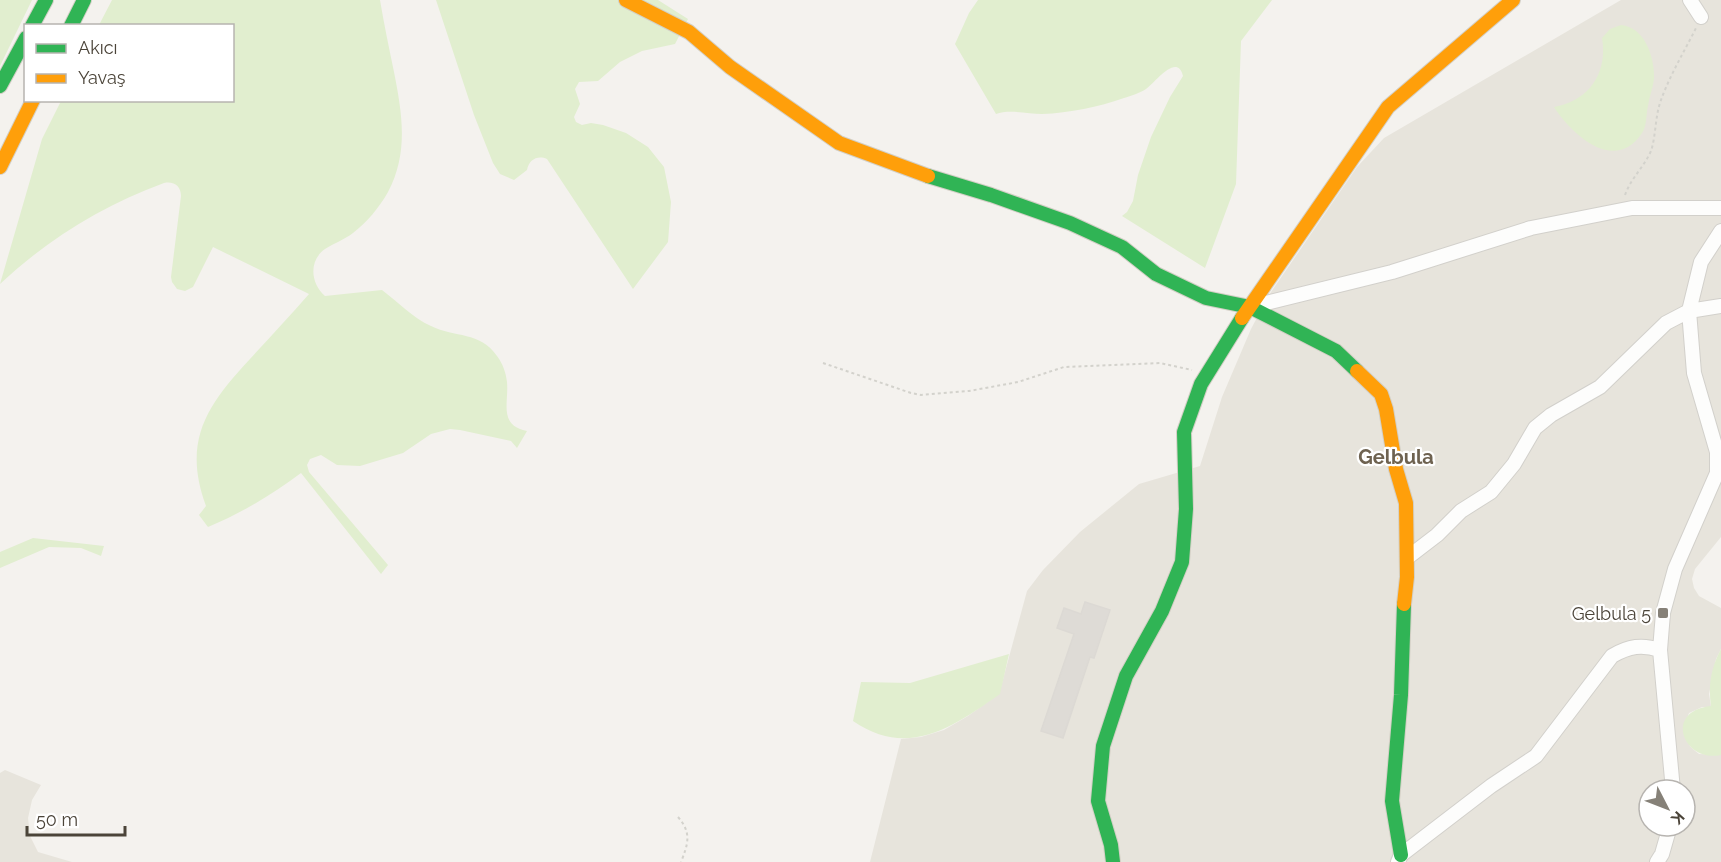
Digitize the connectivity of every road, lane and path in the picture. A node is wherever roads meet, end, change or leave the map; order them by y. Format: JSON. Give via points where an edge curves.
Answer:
{"nodes":[{"id":1,"x":46,"y":0,"type":"edge"},
{"id":2,"x":84,"y":0,"type":"edge"},
{"id":3,"x":626,"y":0,"type":"edge"},
{"id":4,"x":1513,"y":0,"type":"edge"},
{"id":5,"x":1690,"y":0,"type":"edge"},
{"id":6,"x":1701,"y":17,"type":"joint"},
{"id":7,"x":33,"y":24,"type":"edge"},
{"id":8,"x":72,"y":24,"type":"edge"},
{"id":9,"x":24,"y":42,"type":"edge"},
{"id":10,"x":0,"y":86,"type":"edge"},
{"id":11,"x":32,"y":102,"type":"edge"},
{"id":12,"x":0,"y":167,"type":"edge"},
{"id":13,"x":1721,"y":208,"type":"edge"},
{"id":14,"x":1622,"y":210,"type":"junction"},
{"id":15,"x":1721,"y":231,"type":"edge"},
{"id":16,"x":1721,"y":306,"type":"edge"},
{"id":17,"x":1250,"y":307,"type":"junction"},
{"id":18,"x":1689,"y":311,"type":"junction"},
{"id":19,"x":823,"y":363,"type":"dead end"},
{"id":20,"x":1207,"y":374,"type":"junction"},
{"id":21,"x":1407,"y":558,"type":"junction"},
{"id":22,"x":1660,"y":650,"type":"junction"},
{"id":23,"x":1672,"y":778,"type":"edge"},
{"id":24,"x":678,"y":817,"type":"dead end"},
{"id":25,"x":1667,"y":838,"type":"edge"},
{"id":26,"x":1400,"y":858,"type":"edge"},
{"id":27,"x":681,"y":862,"type":"edge"},
{"id":28,"x":1113,"y":862,"type":"edge"},
{"id":29,"x":1657,"y":862,"type":"edge"}],
"edges":[{"from":1,"to":7,"type":"main road"},
{"from":2,"to":8,"type":"main road"},
{"from":3,"to":17,"type":"main road","via":[[689,32],[730,68],[839,143],[910,171],[1070,223],[1122,247],[1156,274],[1206,298]]},
{"from":4,"to":17,"type":"main road","via":[[1388,107]]},
{"from":5,"to":6,"type":"street"},
{"from":6,"to":14,"type":"path","via":[[1661,99],[1652,148],[1626,192]]},
{"from":9,"to":10,"type":"main road"},
{"from":11,"to":12,"type":"main road"},
{"from":13,"to":14,"type":"street"},
{"from":14,"to":17,"type":"street","via":[[1531,228],[1392,272]]},
{"from":15,"to":18,"type":"street","via":[[1701,262]]},
{"from":16,"to":18,"type":"street"},
{"from":17,"to":20,"type":"main road"},
{"from":17,"to":21,"type":"main road","via":[[1336,351],[1381,394],[1406,503]]},
{"from":18,"to":21,"type":"street","via":[[1666,323],[1599,387],[1535,428],[1514,464],[1491,492],[1461,511]]},
{"from":18,"to":22,"type":"street","via":[[1694,374],[1718,452],[1717,473],[1675,569],[1663,613]]},
{"from":19,"to":20,"type":"path","via":[[921,395],[1018,382],[1064,367],[1160,363]]},
{"from":20,"to":28,"type":"main road","via":[[1184,432],[1186,509],[1182,562],[1126,676],[1103,746],[1098,801]]},
{"from":21,"to":26,"type":"main road","via":[[1392,801]]},
{"from":22,"to":23,"type":"street"},
{"from":22,"to":26,"type":"street","via":[[1635,646],[1612,656],[1536,756]]},
{"from":24,"to":27,"type":"path","via":[[689,841]]},
{"from":25,"to":29,"type":"street"}]}
